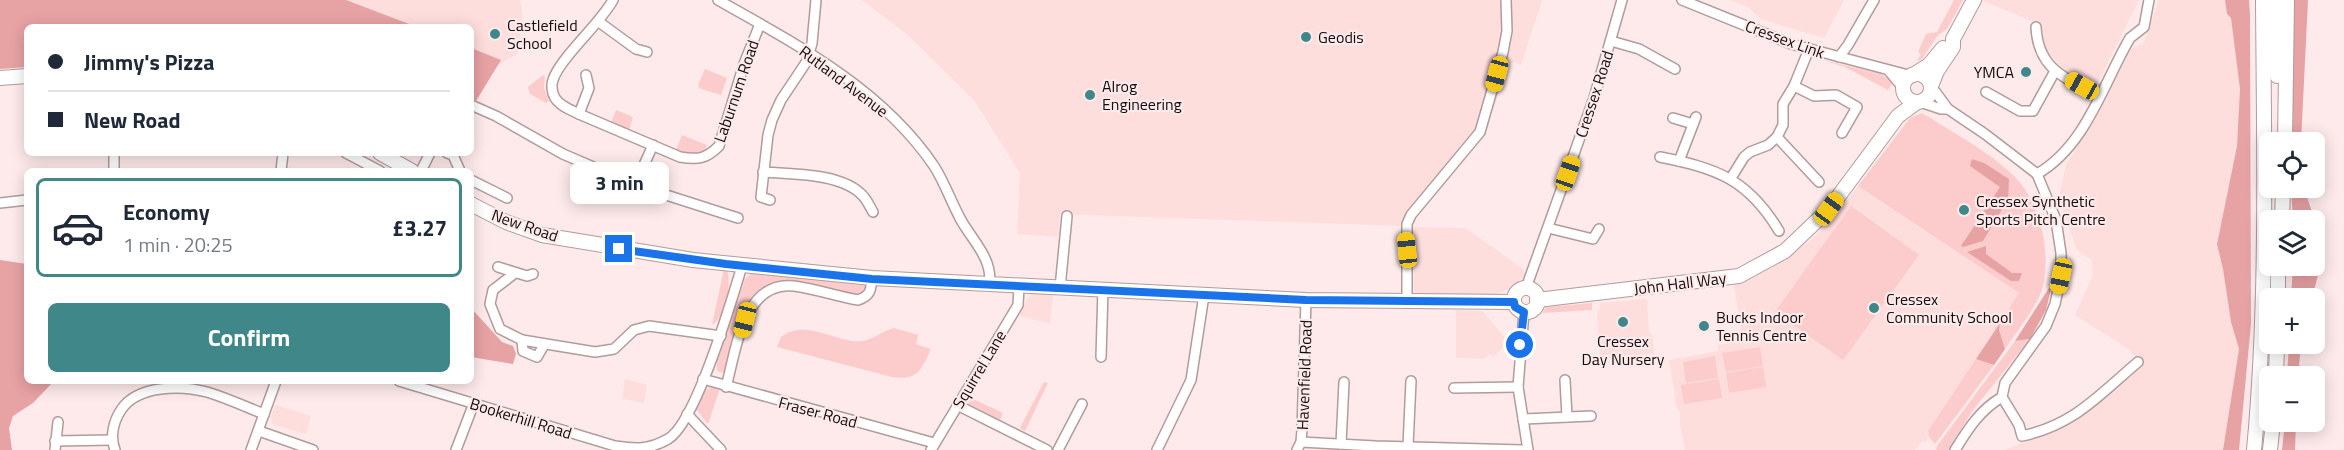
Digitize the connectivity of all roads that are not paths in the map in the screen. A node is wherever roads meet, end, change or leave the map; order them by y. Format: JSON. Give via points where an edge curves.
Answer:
{"nodes":[{"id":1,"x":613,"y":0,"type":"edge"},
{"id":2,"x":718,"y":0,"type":"edge"},
{"id":3,"x":816,"y":0,"type":"edge"},
{"id":4,"x":1506,"y":0,"type":"edge"},
{"id":5,"x":1622,"y":0,"type":"edge"},
{"id":6,"x":1682,"y":0,"type":"edge"},
{"id":7,"x":1874,"y":0,"type":"edge"},
{"id":8,"x":1974,"y":0,"type":"edge"},
{"id":9,"x":2149,"y":0,"type":"edge"},
{"id":10,"x":2262,"y":0,"type":"edge"},
{"id":11,"x":2276,"y":0,"type":"edge"},
{"id":12,"x":2281,"y":0,"type":"edge"},
{"id":13,"x":2287,"y":0,"type":"edge"},
{"id":14,"x":599,"y":22,"type":"junction"},
{"id":15,"x":760,"y":24,"type":"junction"},
{"id":16,"x":2036,"y":27,"type":"dead end"},
{"id":17,"x":1953,"y":39,"type":"junction"},
{"id":18,"x":1611,"y":41,"type":"junction"},
{"id":19,"x":1809,"y":49,"type":"junction"},
{"id":20,"x":647,"y":52,"type":"dead end"},
{"id":21,"x":809,"y":52,"type":"junction"},
{"id":22,"x":2276,"y":52,"type":"junction"},
{"id":23,"x":1839,"y":57,"type":"junction"},
{"id":24,"x":1676,"y":69,"type":"dead end"},
{"id":25,"x":2055,"y":70,"type":"junction"},
{"id":26,"x":1889,"y":71,"type":"junction"},
{"id":27,"x":586,"y":75,"type":"dead end"},
{"id":28,"x":1913,"y":75,"type":"junction"},
{"id":29,"x":24,"y":76,"type":"edge"},
{"id":30,"x":0,"y":78,"type":"edge"},
{"id":31,"x":1794,"y":86,"type":"junction"},
{"id":32,"x":1931,"y":86,"type":"junction"},
{"id":33,"x":1904,"y":89,"type":"junction"},
{"id":34,"x":1986,"y":92,"type":"dead end"},
{"id":35,"x":2100,"y":96,"type":"junction"},
{"id":36,"x":1919,"y":102,"type":"junction"},
{"id":37,"x":474,"y":106,"type":"edge"},
{"id":38,"x":1857,"y":107,"type":"junction"},
{"id":39,"x":1948,"y":110,"type":"junction"},
{"id":40,"x":1867,"y":113,"type":"dead end"},
{"id":41,"x":579,"y":114,"type":"junction"},
{"id":42,"x":1898,"y":116,"type":"junction"},
{"id":43,"x":1673,"y":118,"type":"dead end"},
{"id":44,"x":2277,"y":132,"type":"edge"},
{"id":45,"x":2285,"y":132,"type":"edge"},
{"id":46,"x":1842,"y":133,"type":"dead end"},
{"id":47,"x":1777,"y":137,"type":"junction"},
{"id":48,"x":653,"y":145,"type":"junction"},
{"id":49,"x":352,"y":156,"type":"edge"},
{"id":50,"x":385,"y":156,"type":"edge"},
{"id":51,"x":1660,"y":157,"type":"dead end"},
{"id":52,"x":1679,"y":161,"type":"junction"},
{"id":53,"x":374,"y":168,"type":"edge"},
{"id":54,"x":407,"y":168,"type":"edge"},
{"id":55,"x":763,"y":172,"type":"junction"},
{"id":56,"x":2037,"y":174,"type":"junction"},
{"id":57,"x":1731,"y":178,"type":"junction"},
{"id":58,"x":474,"y":182,"type":"edge"},
{"id":59,"x":1819,"y":182,"type":"dead end"},
{"id":60,"x":635,"y":185,"type":"junction"},
{"id":61,"x":507,"y":198,"type":"dead end"},
{"id":62,"x":24,"y":200,"type":"edge"},
{"id":63,"x":770,"y":200,"type":"dead end"},
{"id":64,"x":0,"y":203,"type":"edge"},
{"id":65,"x":474,"y":206,"type":"edge"},
{"id":66,"x":873,"y":212,"type":"dead end"},
{"id":67,"x":1067,"y":216,"type":"dead end"},
{"id":68,"x":738,"y":218,"type":"dead end"},
{"id":69,"x":1548,"y":228,"type":"junction"},
{"id":70,"x":1599,"y":229,"type":"dead end"},
{"id":71,"x":1779,"y":231,"type":"dead end"},
{"id":72,"x":742,"y":266,"type":"junction"},
{"id":73,"x":498,"y":267,"type":"dead end"},
{"id":74,"x":515,"y":273,"type":"junction"},
{"id":75,"x":533,"y":274,"type":"dead end"},
{"id":76,"x":872,"y":279,"type":"junction"},
{"id":77,"x":989,"y":285,"type":"junction"},
{"id":78,"x":1019,"y":286,"type":"junction"},
{"id":79,"x":1060,"y":288,"type":"junction"},
{"id":80,"x":1526,"y":288,"type":"junction"},
{"id":81,"x":1102,"y":289,"type":"junction"},
{"id":82,"x":1204,"y":295,"type":"junction"},
{"id":83,"x":1306,"y":300,"type":"junction"},
{"id":84,"x":1537,"y":300,"type":"junction"},
{"id":85,"x":1407,"y":301,"type":"junction"},
{"id":86,"x":1519,"y":307,"type":"junction"},
{"id":87,"x":721,"y":336,"type":"junction"},
{"id":88,"x":1101,"y":357,"type":"dead end"},
{"id":89,"x":2138,"y":362,"type":"dead end"},
{"id":90,"x":703,"y":379,"type":"junction"},
{"id":91,"x":1565,"y":380,"type":"dead end"},
{"id":92,"x":1411,"y":381,"type":"dead end"},
{"id":93,"x":1344,"y":382,"type":"dead end"},
{"id":94,"x":275,"y":384,"type":"edge"},
{"id":95,"x":409,"y":384,"type":"edge"},
{"id":96,"x":726,"y":387,"type":"junction"},
{"id":97,"x":1518,"y":387,"type":"junction"},
{"id":98,"x":1454,"y":388,"type":"dead end"},
{"id":99,"x":2002,"y":397,"type":"junction"},
{"id":100,"x":474,"y":403,"type":"junction"},
{"id":101,"x":1082,"y":404,"type":"dead end"},
{"id":102,"x":957,"y":405,"type":"junction"},
{"id":103,"x":264,"y":414,"type":"junction"},
{"id":104,"x":687,"y":414,"type":"junction"},
{"id":105,"x":1591,"y":416,"type":"dead end"},
{"id":106,"x":1567,"y":417,"type":"junction"},
{"id":107,"x":1523,"y":419,"type":"junction"},
{"id":108,"x":58,"y":422,"type":"dead end"},
{"id":109,"x":259,"y":431,"type":"junction"},
{"id":110,"x":2271,"y":432,"type":"edge"},
{"id":111,"x":1341,"y":444,"type":"junction"},
{"id":112,"x":114,"y":445,"type":"edge"},
{"id":113,"x":55,"y":446,"type":"edge"},
{"id":114,"x":1299,"y":446,"type":"edge"},
{"id":115,"x":1407,"y":446,"type":"junction"},
{"id":116,"x":932,"y":447,"type":"edge"},
{"id":117,"x":1357,"y":448,"type":"edge"},
{"id":118,"x":251,"y":450,"type":"edge"},
{"id":119,"x":313,"y":450,"type":"edge"},
{"id":120,"x":456,"y":450,"type":"edge"},
{"id":121,"x":721,"y":450,"type":"edge"},
{"id":122,"x":1047,"y":450,"type":"edge"},
{"id":123,"x":1058,"y":450,"type":"edge"},
{"id":124,"x":1157,"y":450,"type":"edge"},
{"id":125,"x":1522,"y":450,"type":"edge"},
{"id":126,"x":1528,"y":450,"type":"edge"},
{"id":127,"x":1955,"y":450,"type":"edge"},
{"id":128,"x":2254,"y":450,"type":"edge"},
{"id":129,"x":2270,"y":450,"type":"edge"}],
"edges":[{"from":1,"to":14,"type":"street","name":"Laburnum Road"},
{"from":2,"to":15,"type":"street","name":"Rutland Avenue"},
{"from":3,"to":21,"type":"street"},
{"from":4,"to":85,"type":"street","via":[[1507,31],[1480,132],[1407,224]]},
{"from":5,"to":18,"type":"street","name":"Cressex Road"},
{"from":6,"to":19,"type":"street","name":"Cressex Link"},
{"from":7,"to":23,"type":"street"},
{"from":8,"to":17,"type":"highway"},
{"from":9,"to":35,"type":"street","via":[[2144,27],[2130,38]]},
{"from":10,"to":128,"type":"highway","via":[[2262,362]]},
{"from":11,"to":22,"type":"highway"},
{"from":12,"to":22,"type":"highway"},
{"from":13,"to":45,"type":"highway"},
{"from":14,"to":20,"type":"street"},
{"from":14,"to":41,"type":"street","name":"Laburnum Road","via":[[553,79],[555,98]]},
{"from":15,"to":21,"type":"street","name":"Rutland Avenue"},
{"from":15,"to":48,"type":"street","name":"Laburnum Road","via":[[719,146],[710,156],[698,160]]},
{"from":16,"to":25,"type":"street","via":[[2038,46]]},
{"from":17,"to":28,"type":"highway","via":[[1929,65]]},
{"from":17,"to":32,"type":"highway","via":[[1953,47]]},
{"from":18,"to":24,"type":"street","via":[[1639,49]]},
{"from":18,"to":69,"type":"street","name":"Cressex Road"},
{"from":19,"to":23,"type":"street","name":"Cressex Link"},
{"from":19,"to":31,"type":"street"},
{"from":21,"to":55,"type":"street","via":[[772,120]]},
{"from":21,"to":77,"type":"street","name":"Rutland Avenue","via":[[873,99],[919,147],[942,178],[961,220],[988,264]]},
{"from":22,"to":44,"type":"highway"},
{"from":23,"to":26,"type":"street","name":"Cressex Link"},
{"from":25,"to":34,"type":"street","via":[[2033,111],[2020,111]]},
{"from":25,"to":35,"type":"street"},
{"from":26,"to":28,"type":"street","name":"Cressex Link"},
{"from":26,"to":33,"type":"street"},
{"from":27,"to":41,"type":"street","via":[[589,88]]},
{"from":28,"to":32,"type":"highway","via":[[1923,76]]},
{"from":28,"to":33,"type":"highway"},
{"from":29,"to":30,"type":"highway"},
{"from":31,"to":38,"type":"street","via":[[1814,96],[1836,94]]},
{"from":31,"to":47,"type":"street","via":[[1783,105]]},
{"from":32,"to":36,"type":"highway","via":[[1928,98]]},
{"from":32,"to":39,"type":"street"},
{"from":33,"to":36,"type":"highway","via":[[1907,97]]},
{"from":33,"to":42,"type":"highway","name":"John Hall Way"},
{"from":35,"to":56,"type":"street","via":[[2072,144]]},
{"from":36,"to":39,"type":"street"},
{"from":36,"to":42,"type":"highway","name":"John Hall Way"},
{"from":37,"to":60,"type":"street","via":[[563,154]]},
{"from":38,"to":40,"type":"street"},
{"from":38,"to":46,"type":"street"},
{"from":39,"to":56,"type":"street"},
{"from":41,"to":48,"type":"street","name":"Laburnum Road"},
{"from":42,"to":84,"type":"highway","name":"John Hall Way","via":[[1829,209],[1785,251],[1739,276]]},
{"from":43,"to":52,"type":"street","via":[[1694,121]]},
{"from":47,"to":57,"type":"street","via":[[1744,157]]},
{"from":47,"to":59,"type":"street"},
{"from":48,"to":60,"type":"street"},
{"from":49,"to":53,"type":"street"},
{"from":50,"to":54,"type":"highway"},
{"from":51,"to":52,"type":"street"},
{"from":52,"to":57,"type":"street"},
{"from":55,"to":63,"type":"street","via":[[761,197]]},
{"from":55,"to":66,"type":"street","via":[[815,176],[843,183],[863,195]]},
{"from":56,"to":99,"type":"street","via":[[2056,220],[2061,276],[2046,326],[2005,383]]},
{"from":57,"to":71,"type":"street","via":[[1749,192]]},
{"from":58,"to":61,"type":"street"},
{"from":60,"to":68,"type":"street"},
{"from":62,"to":64,"type":"street"},
{"from":65,"to":72,"type":"highway","name":"New Road","via":[[542,235]]},
{"from":67,"to":79,"type":"street"},
{"from":69,"to":70,"type":"street","via":[[1593,239]]},
{"from":69,"to":80,"type":"street","name":"Cressex Road"},
{"from":72,"to":76,"type":"highway","name":"New Road"},
{"from":72,"to":87,"type":"street","name":"Bookerhill Road"},
{"from":73,"to":74,"type":"street"},
{"from":74,"to":75,"type":"street"},
{"from":74,"to":87,"type":"street","via":[[493,290],[490,304],[500,329],[522,340],[595,352],[614,349],[634,330],[649,326]]},
{"from":76,"to":77,"type":"highway","name":"New Road"},
{"from":76,"to":96,"type":"street","via":[[871,292],[858,300],[792,286],[768,291],[758,298],[745,320]]},
{"from":77,"to":78,"type":"highway","name":"New Road"},
{"from":78,"to":79,"type":"highway","name":"New Road"},
{"from":78,"to":102,"type":"street","name":"Squirrel Lane","via":[[1018,305]]},
{"from":79,"to":81,"type":"highway","name":"New Road"},
{"from":80,"to":84,"type":"highway","via":[[1533,291]]},
{"from":80,"to":86,"type":"highway","via":[[1516,293]]},
{"from":81,"to":82,"type":"highway","name":"New Road"},
{"from":81,"to":88,"type":"street"},
{"from":82,"to":83,"type":"highway","name":"New Road"},
{"from":82,"to":124,"type":"street","via":[[1191,380]]},
{"from":83,"to":85,"type":"highway","name":"New Road"},
{"from":83,"to":114,"type":"street","name":"Havenfield Road"},
{"from":84,"to":86,"type":"highway","via":[[1534,310]]},
{"from":85,"to":86,"type":"highway","name":"New Road"},
{"from":86,"to":97,"type":"street"},
{"from":87,"to":90,"type":"street","name":"Bookerhill Road"},
{"from":89,"to":99,"type":"street","via":[[2078,414],[2022,436]]},
{"from":90,"to":96,"type":"street","name":"Fraser Road"},
{"from":90,"to":104,"type":"street","name":"Bookerhill Road"},
{"from":91,"to":106,"type":"street"},
{"from":92,"to":115,"type":"street"},
{"from":93,"to":111,"type":"street"},
{"from":94,"to":103,"type":"street"},
{"from":95,"to":100,"type":"street","name":"Bookerhill Road"},
{"from":96,"to":116,"type":"street","name":"Fraser Road"},
{"from":97,"to":98,"type":"street"},
{"from":97,"to":107,"type":"street"},
{"from":99,"to":127,"type":"street","via":[[1970,425]]},
{"from":100,"to":104,"type":"street","name":"Bookerhill Road","via":[[615,446],[643,449],[670,438]]},
{"from":100,"to":120,"type":"street"},
{"from":101,"to":123,"type":"street"},
{"from":102,"to":116,"type":"street","name":"Squirrel Lane"},
{"from":102,"to":122,"type":"street"},
{"from":103,"to":109,"type":"street"},
{"from":103,"to":112,"type":"street","via":[[206,392],[152,390],[127,401],[116,418]]},
{"from":104,"to":121,"type":"street"},
{"from":105,"to":106,"type":"street"},
{"from":106,"to":107,"type":"street"},
{"from":107,"to":126,"type":"street"},
{"from":108,"to":113,"type":"street"},
{"from":109,"to":118,"type":"street"},
{"from":109,"to":119,"type":"street"},
{"from":110,"to":129,"type":"highway"},
{"from":111,"to":114,"type":"street"},
{"from":111,"to":117,"type":"street"},
{"from":112,"to":113,"type":"street"},
{"from":115,"to":117,"type":"street"},
{"from":115,"to":125,"type":"street"}]}
